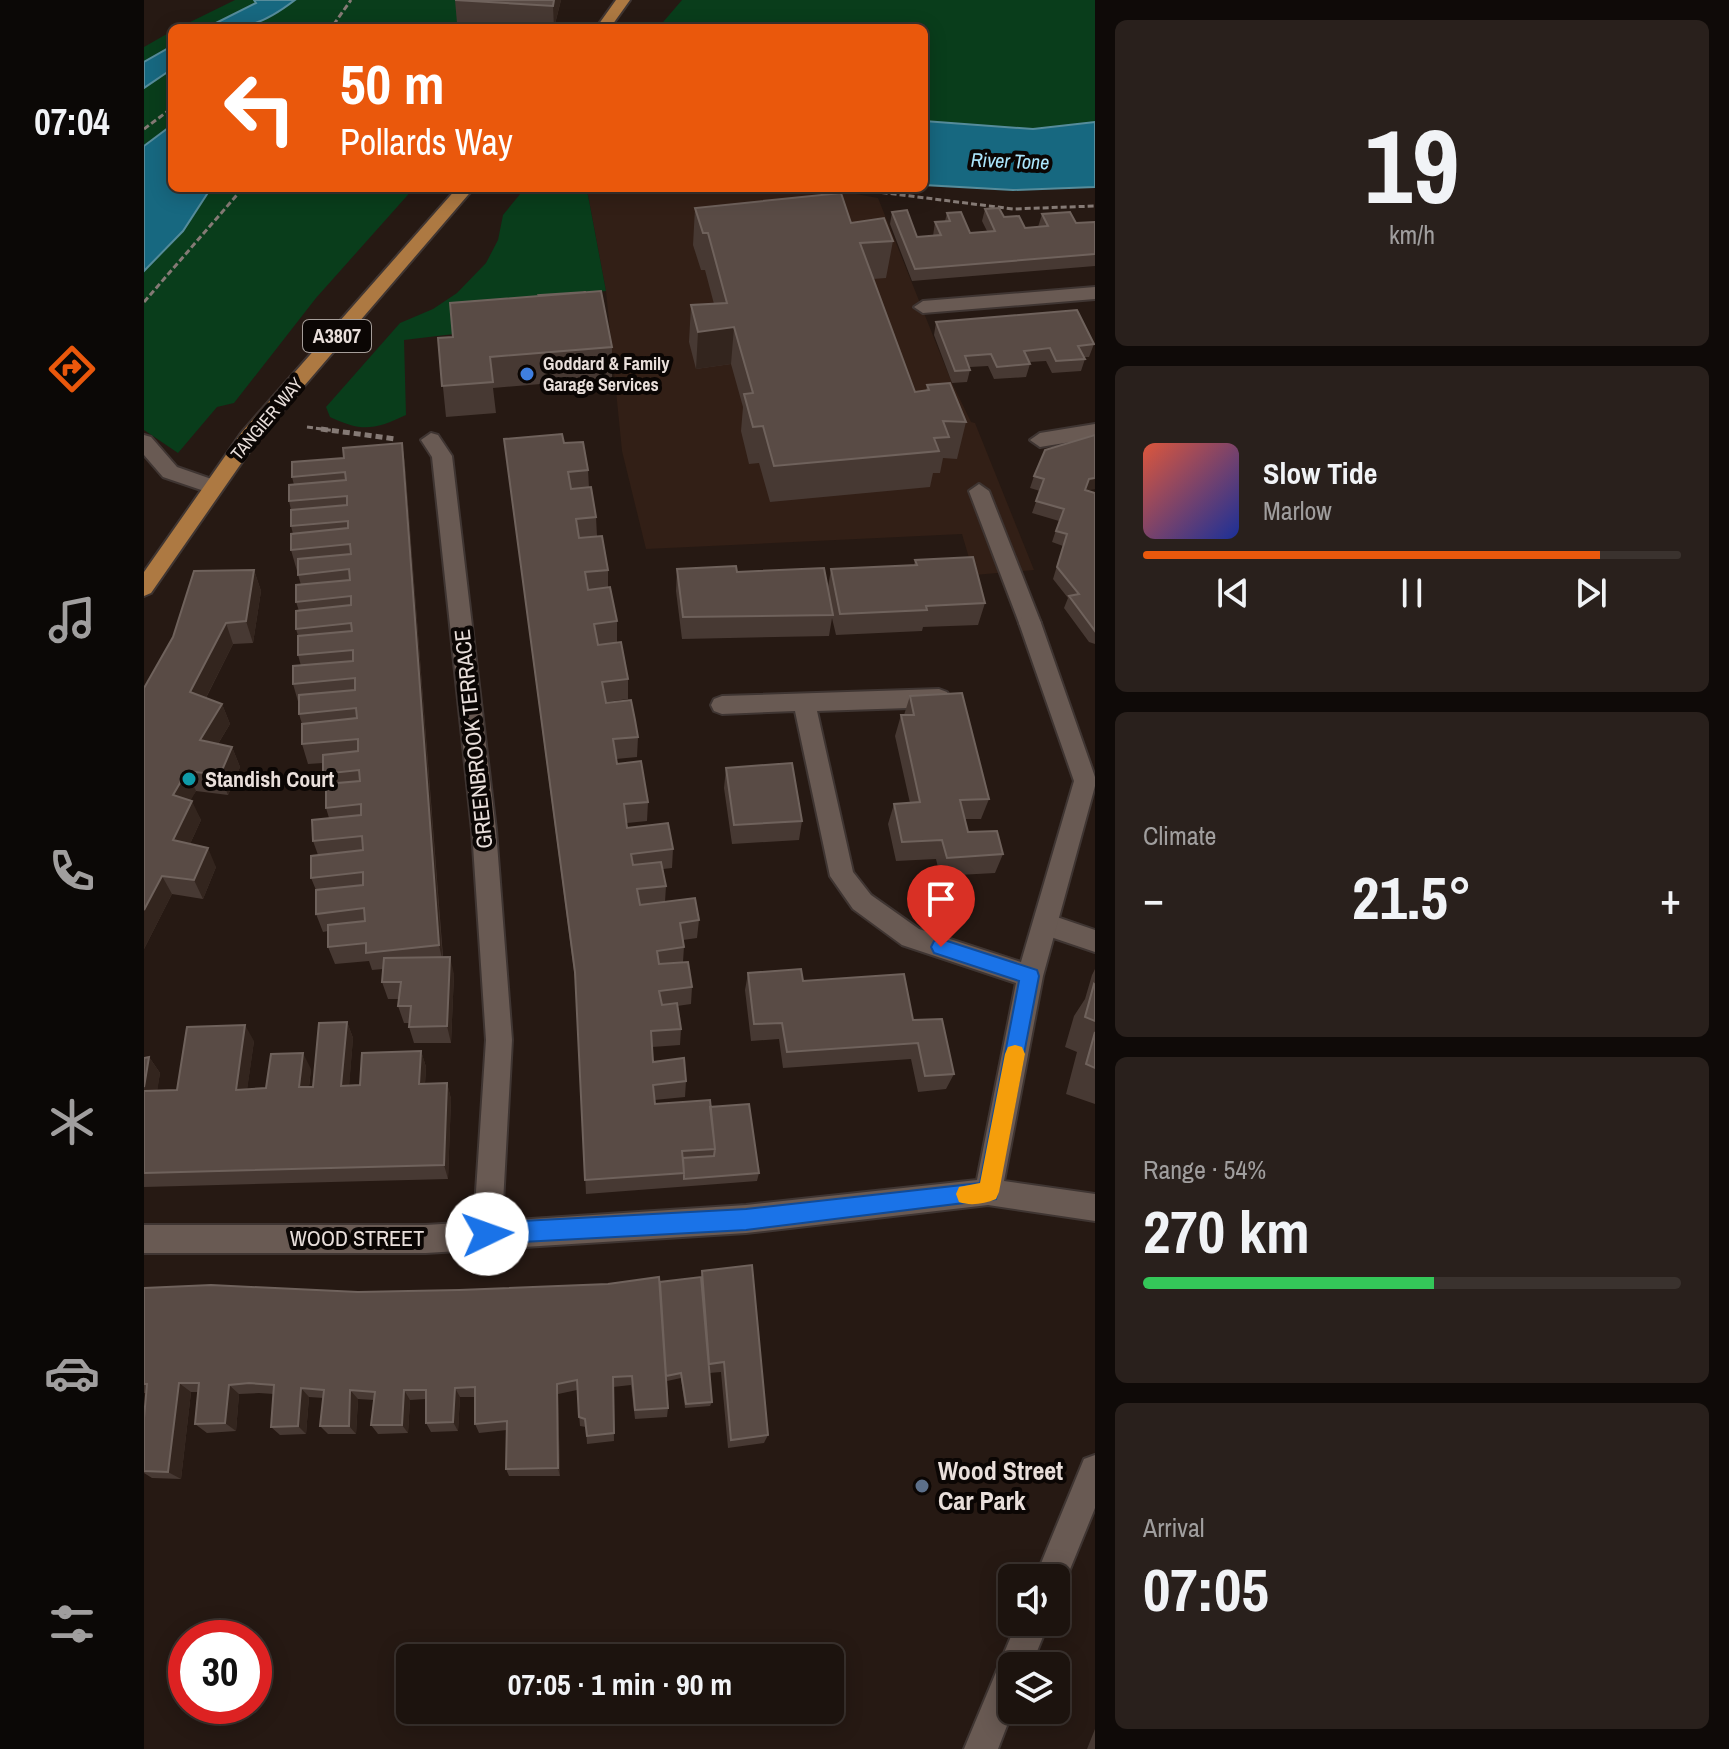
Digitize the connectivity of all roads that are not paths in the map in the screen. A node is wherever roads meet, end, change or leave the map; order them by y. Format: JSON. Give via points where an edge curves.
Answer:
{"nodes":[{"id":1,"x":623,"y":0,"type":"edge"},
{"id":2,"x":606,"y":24,"type":"edge"},
{"id":3,"x":463,"y":192,"type":"edge"},
{"id":4,"x":1095,"y":293,"type":"edge"},
{"id":5,"x":923,"y":307,"type":"dead end"},
{"id":6,"x":1095,"y":431,"type":"edge"},
{"id":7,"x":431,"y":440,"type":"road end"},
{"id":8,"x":1040,"y":440,"type":"dead end"},
{"id":9,"x":144,"y":442,"type":"edge"},
{"id":10,"x":213,"y":487,"type":"junction"},
{"id":11,"x":979,"y":491,"type":"dead end"},
{"id":12,"x":144,"y":588,"type":"edge"},
{"id":13,"x":961,"y":697,"type":"edge"},
{"id":14,"x":804,"y":704,"type":"junction"},
{"id":15,"x":722,"y":705,"type":"dead end"},
{"id":16,"x":1090,"y":782,"type":"edge"},
{"id":17,"x":1045,"y":924,"type":"junction"},
{"id":18,"x":1095,"y":941,"type":"edge"},
{"id":19,"x":1030,"y":976,"type":"junction"},
{"id":20,"x":988,"y":1192,"type":"junction"},
{"id":21,"x":1095,"y":1208,"type":"edge"},
{"id":22,"x":487,"y":1234,"type":"junction"},
{"id":23,"x":144,"y":1239,"type":"edge"},
{"id":24,"x":1095,"y":1470,"type":"edge"},
{"id":25,"x":1057,"y":1564,"type":"edge"},
{"id":26,"x":998,"y":1707,"type":"edge"},
{"id":27,"x":981,"y":1749,"type":"edge"}],
"edges":[{"from":1,"to":2,"type":"main road"},
{"from":3,"to":10,"type":"main road","name":"TANGIER WAY","number":"A3807","via":[[249,437]]},
{"from":4,"to":5,"type":"street"},
{"from":6,"to":8,"type":"street"},
{"from":7,"to":22,"type":"street","name":"GREENBROOK TERRACE","via":[[442,456],[484,830],[499,1040]]},
{"from":9,"to":10,"type":"street","via":[[170,472]]},
{"from":10,"to":12,"type":"main road","name":"TANGIER WAY","number":"A3807"},
{"from":11,"to":16,"type":"street"},
{"from":13,"to":14,"type":"street"},
{"from":14,"to":15,"type":"street"},
{"from":14,"to":19,"type":"street","via":[[842,876],[862,902],[911,937]]},
{"from":16,"to":17,"type":"street"},
{"from":17,"to":18,"type":"street"},
{"from":17,"to":19,"type":"street"},
{"from":19,"to":20,"type":"street"},
{"from":20,"to":21,"type":"street","name":"WOOD STREET"},
{"from":20,"to":22,"type":"street","name":"WOOD STREET","via":[[746,1219]]},
{"from":22,"to":23,"type":"street","name":"WOOD STREET","via":[[426,1239]]},
{"from":24,"to":25,"type":"street"},
{"from":26,"to":27,"type":"street"}]}
